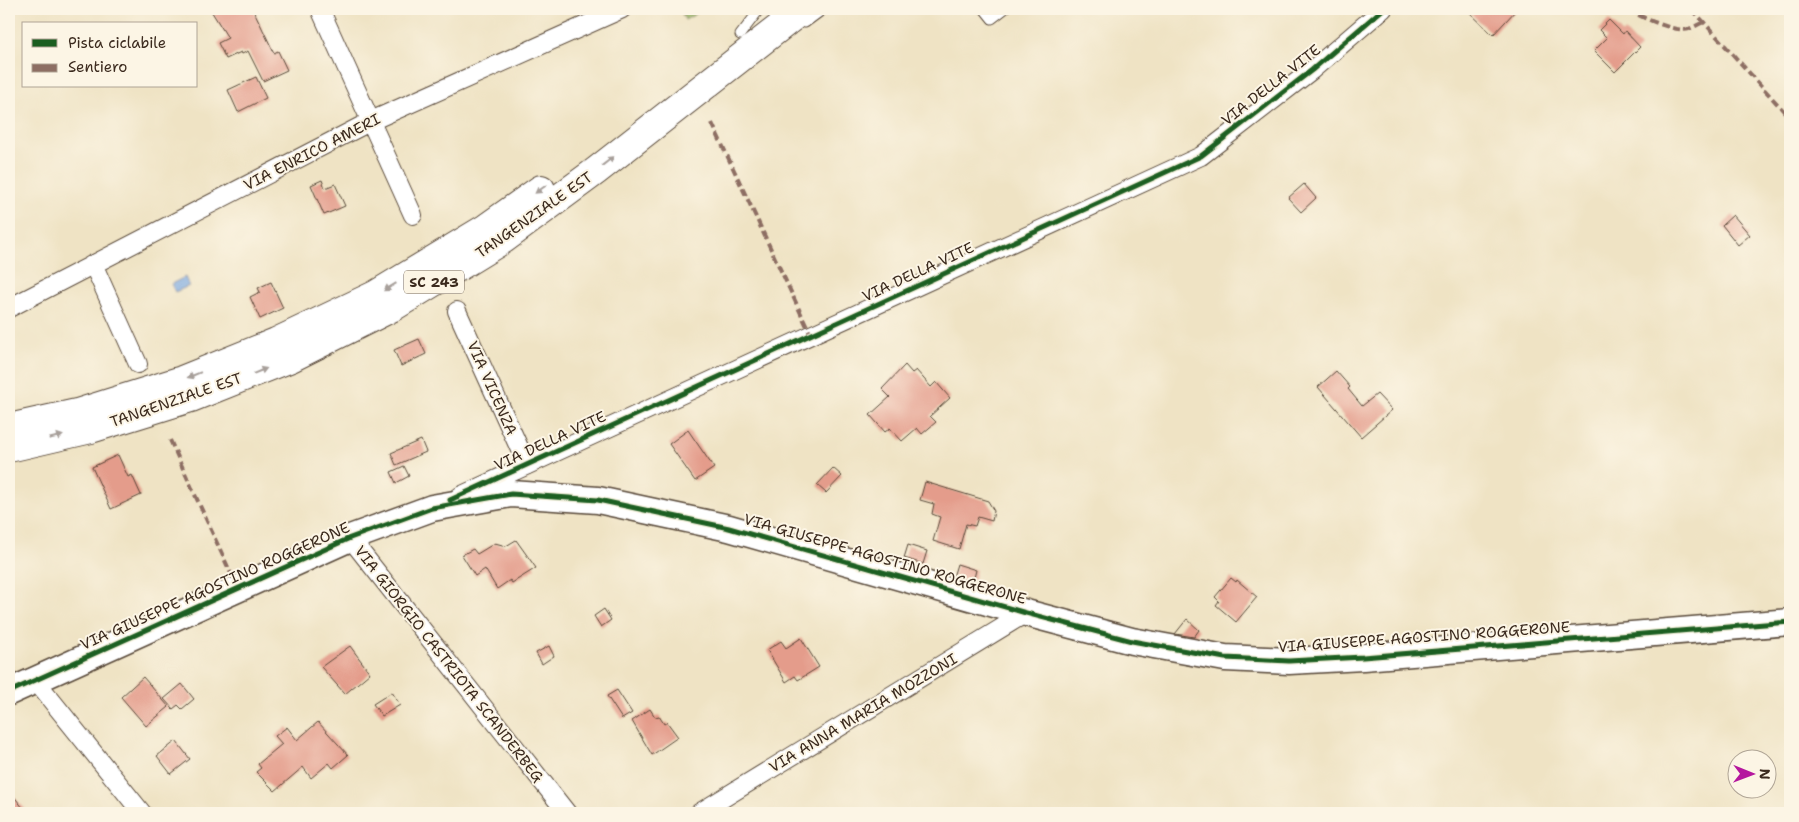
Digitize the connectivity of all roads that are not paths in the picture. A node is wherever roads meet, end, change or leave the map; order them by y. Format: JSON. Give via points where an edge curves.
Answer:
{"nodes":[{"id":1,"x":320,"y":9,"type":"edge"},
{"id":2,"x":622,"y":9,"type":"edge"},
{"id":3,"x":760,"y":9,"type":"edge"},
{"id":4,"x":773,"y":9,"type":"edge"},
{"id":5,"x":824,"y":9,"type":"edge"},
{"id":6,"x":984,"y":9,"type":"edge"},
{"id":7,"x":1005,"y":9,"type":"edge"},
{"id":8,"x":1383,"y":9,"type":"edge"},
{"id":9,"x":799,"y":19,"type":"edge"},
{"id":10,"x":780,"y":39,"type":"dead end"},
{"id":11,"x":746,"y":42,"type":"junction"},
{"id":12,"x":371,"y":121,"type":"junction"},
{"id":13,"x":413,"y":215,"type":"dead end"},
{"id":14,"x":93,"y":264,"type":"junction"},
{"id":15,"x":9,"y":308,"type":"edge"},
{"id":16,"x":457,"y":311,"type":"dead end"},
{"id":17,"x":138,"y":364,"type":"dead end"},
{"id":18,"x":9,"y":428,"type":"edge"},
{"id":19,"x":9,"y":448,"type":"edge"},
{"id":20,"x":527,"y":465,"type":"junction"},
{"id":21,"x":432,"y":508,"type":"junction"},
{"id":22,"x":350,"y":538,"type":"junction"},
{"id":23,"x":1026,"y":613,"type":"junction"},
{"id":24,"x":1790,"y":622,"type":"edge"},
{"id":25,"x":35,"y":680,"type":"junction"},
{"id":26,"x":9,"y":692,"type":"edge"},
{"id":27,"x":142,"y":813,"type":"edge"},
{"id":28,"x":566,"y":813,"type":"edge"},
{"id":29,"x":700,"y":813,"type":"edge"}],
"edges":[{"from":1,"to":12,"type":"street"},
{"from":2,"to":12,"type":"street","name":"VIA ENRICO AMERI"},
{"from":3,"to":11,"type":"lane"},
{"from":4,"to":11,"type":"highway","name":"TANGENZIALE EST","number":"SC 243"},
{"from":5,"to":9,"type":"lane"},
{"from":6,"to":7,"type":"lane","via":[[992,19]]},
{"from":8,"to":20,"type":"street","name":"VIA DELLA VITE","via":[[1312,70],[1202,156]]},
{"from":9,"to":11,"type":"highway","name":"TANGENZIALE EST","number":"SC 243"},
{"from":10,"to":11,"type":"lane"},
{"from":11,"to":18,"type":"highway","name":"TANGENZIALE EST","number":"SC 243","one_way":true,"via":[[486,228],[375,296],[276,342],[182,380],[77,413]]},
{"from":19,"to":11,"type":"highway","name":"TANGENZIALE EST","number":"SC 243","one_way":true,"via":[[91,429],[191,398],[292,358],[393,307],[504,239],[596,171]]},
{"from":12,"to":13,"type":"street"},
{"from":12,"to":14,"type":"street","name":"VIA ENRICO AMERI"},
{"from":14,"to":15,"type":"street","name":"VIA ENRICO AMERI"},
{"from":14,"to":17,"type":"street"},
{"from":16,"to":20,"type":"street","name":"VIA VICENZA"},
{"from":20,"to":21,"type":"street","name":"VIA DELLA VITE"},
{"from":21,"to":22,"type":"street","name":"VIA GIUSEPPE AGOSTINO ROGGERONE"},
{"from":21,"to":23,"type":"street","name":"VIA GIUSEPPE AGOSTINO ROGGERONE","via":[[511,494],[598,500],[729,528]]},
{"from":22,"to":25,"type":"street","name":"VIA GIUSEPPE AGOSTINO ROGGERONE"},
{"from":22,"to":28,"type":"street","name":"VIA GIORGIO CASTRIOTA SCANDERBEG"},
{"from":23,"to":24,"type":"street","name":"VIA GIUSEPPE AGOSTINO ROGGERONE","via":[[1132,641],[1225,658],[1289,661]]},
{"from":23,"to":29,"type":"street","name":"VIA ANNA MARIA MOZZONI"},
{"from":25,"to":26,"type":"street","name":"VIA GIUSEPPE AGOSTINO ROGGERONE"},
{"from":25,"to":27,"type":"street"}]}
